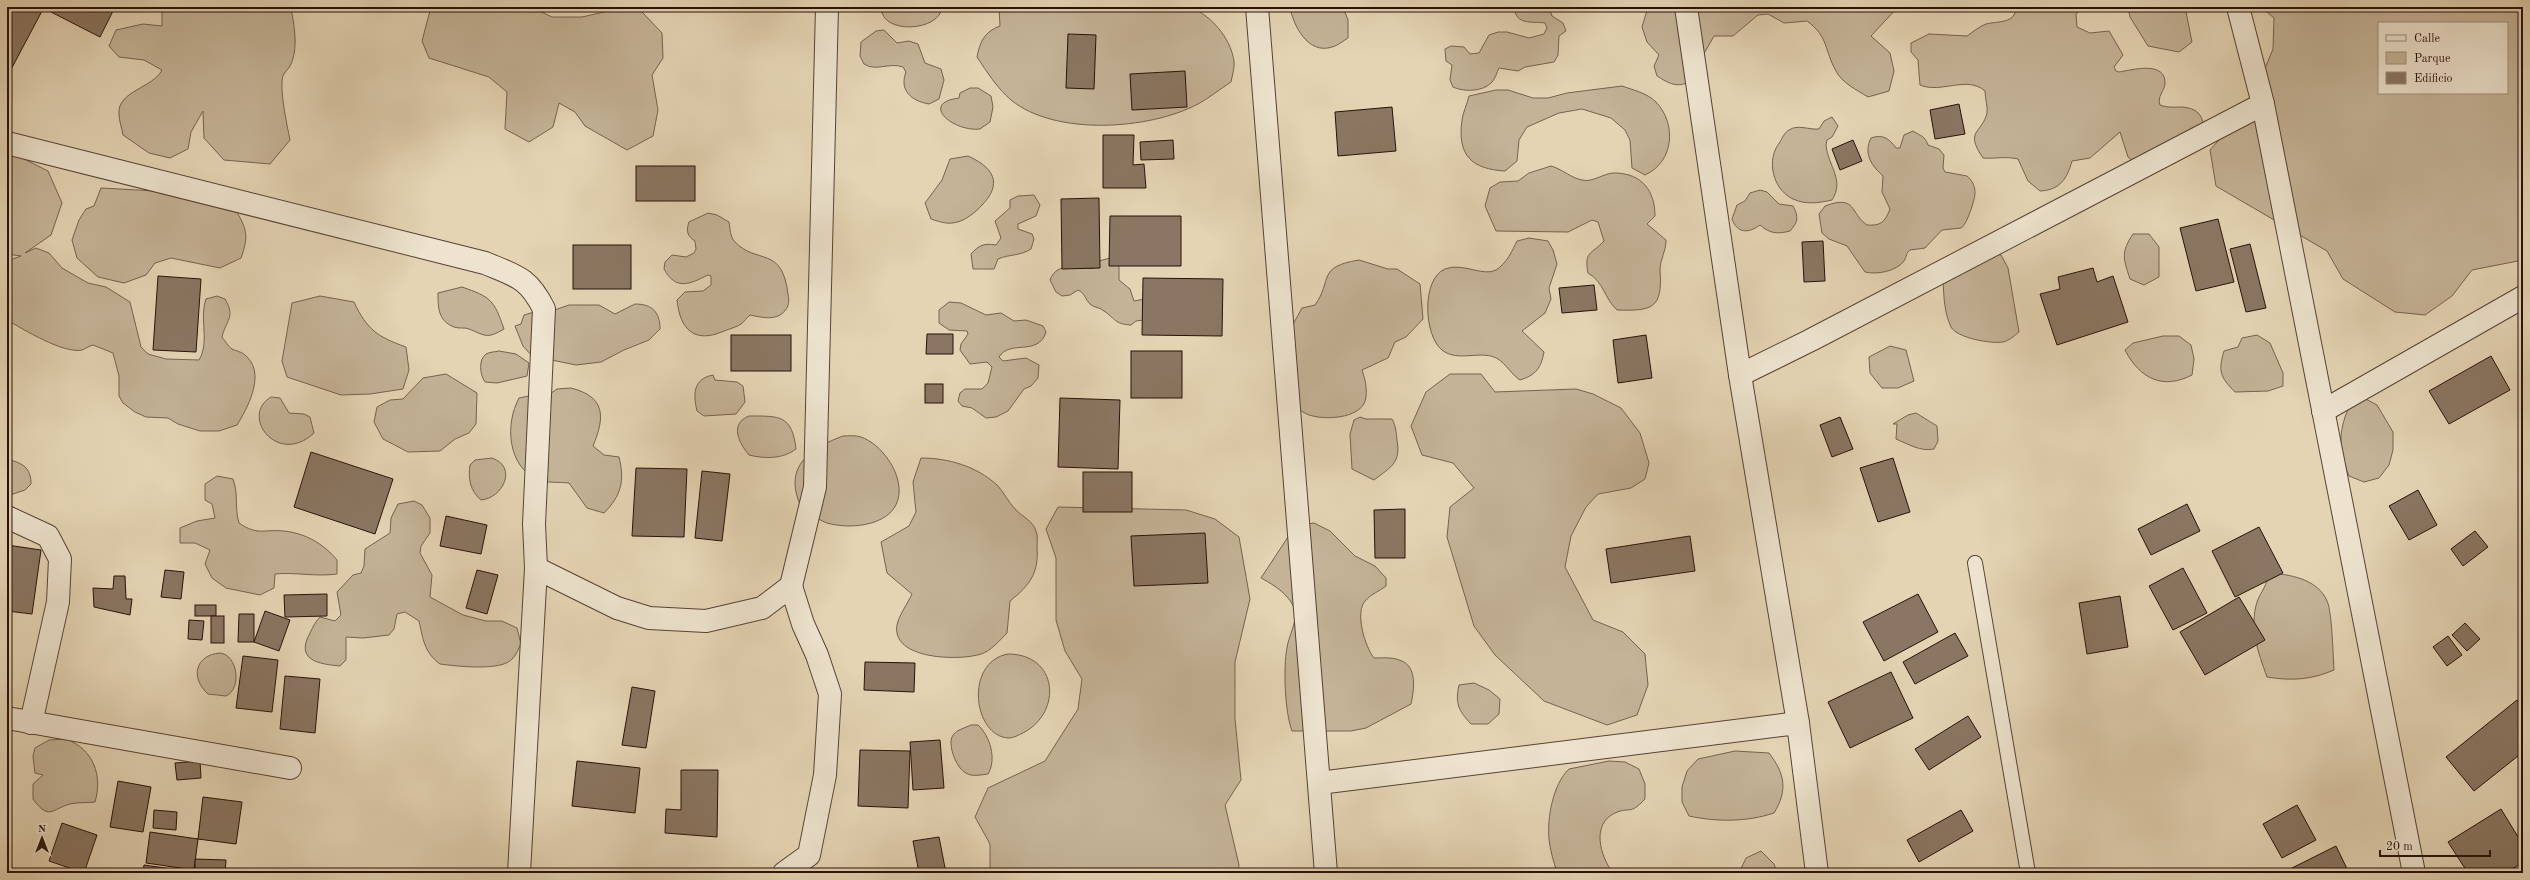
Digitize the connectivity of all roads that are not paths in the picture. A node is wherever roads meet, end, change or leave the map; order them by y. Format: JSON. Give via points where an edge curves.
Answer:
{"nodes":[{"id":1,"x":827,"y":7,"type":"edge"},
{"id":2,"x":1258,"y":7,"type":"edge"},
{"id":3,"x":1686,"y":7,"type":"edge"},
{"id":4,"x":2238,"y":7,"type":"edge"},
{"id":5,"x":2263,"y":104,"type":"junction"},
{"id":6,"x":7,"y":142,"type":"edge"},
{"id":7,"x":2523,"y":297,"type":"edge"},
{"id":8,"x":1740,"y":375,"type":"junction"},
{"id":9,"x":2323,"y":411,"type":"junction"},
{"id":10,"x":7,"y":517,"type":"edge"},
{"id":11,"x":1975,"y":563,"type":"dead end"},
{"id":12,"x":536,"y":568,"type":"junction"},
{"id":13,"x":791,"y":586,"type":"junction"},
{"id":14,"x":7,"y":718,"type":"edge"},
{"id":15,"x":31,"y":723,"type":"junction"},
{"id":16,"x":1798,"y":723,"type":"junction"},
{"id":17,"x":290,"y":768,"type":"dead end"},
{"id":18,"x":1319,"y":783,"type":"junction"},
{"id":19,"x":809,"y":864,"type":"edge"},
{"id":20,"x":519,"y":873,"type":"edge"},
{"id":21,"x":784,"y":873,"type":"edge"},
{"id":22,"x":1326,"y":873,"type":"edge"},
{"id":23,"x":1817,"y":873,"type":"edge"},
{"id":24,"x":2028,"y":873,"type":"edge"},
{"id":25,"x":2414,"y":873,"type":"edge"}],
"edges":[{"from":1,"to":13,"type":"street","via":[[815,487]]},
{"from":2,"to":18,"type":"street"},
{"from":3,"to":8,"type":"street"},
{"from":4,"to":5,"type":"street"},
{"from":5,"to":8,"type":"street","via":[[1818,337]]},
{"from":5,"to":9,"type":"street"},
{"from":6,"to":12,"type":"street","via":[[485,263],[524,279],[544,308],[534,524]]},
{"from":7,"to":9,"type":"street"},
{"from":8,"to":16,"type":"street"},
{"from":9,"to":25,"type":"street"},
{"from":10,"to":15,"type":"street","via":[[48,536],[60,559],[58,602]]},
{"from":11,"to":24,"type":"lane"},
{"from":12,"to":13,"type":"street","via":[[617,608],[649,618],[706,621],[762,608]]},
{"from":12,"to":20,"type":"street"},
{"from":13,"to":19,"type":"street","via":[[802,624],[817,655],[830,694],[825,775]]},
{"from":14,"to":15,"type":"street"},
{"from":15,"to":17,"type":"street"},
{"from":16,"to":18,"type":"street"},
{"from":16,"to":23,"type":"street"},
{"from":18,"to":22,"type":"street"},
{"from":19,"to":21,"type":"street"}]}
